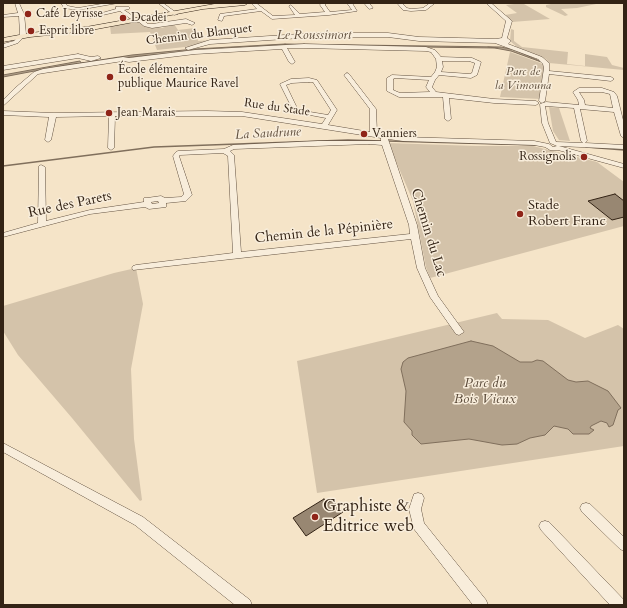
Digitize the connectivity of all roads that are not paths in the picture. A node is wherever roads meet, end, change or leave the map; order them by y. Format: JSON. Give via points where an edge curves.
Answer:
{"nodes":[{"id":1,"x":17,"y":3,"type":"edge"},
{"id":2,"x":63,"y":3,"type":"edge"},
{"id":3,"x":116,"y":3,"type":"edge"},
{"id":4,"x":121,"y":3,"type":"edge"},
{"id":5,"x":160,"y":3,"type":"edge"},
{"id":6,"x":233,"y":3,"type":"edge"},
{"id":7,"x":245,"y":3,"type":"edge"},
{"id":8,"x":253,"y":3,"type":"edge"},
{"id":9,"x":324,"y":3,"type":"edge"},
{"id":10,"x":349,"y":3,"type":"edge"},
{"id":11,"x":366,"y":3,"type":"edge"},
{"id":12,"x":399,"y":3,"type":"edge"},
{"id":13,"x":432,"y":3,"type":"edge"},
{"id":14,"x":488,"y":3,"type":"edge"},
{"id":15,"x":113,"y":4,"type":"edge"},
{"id":16,"x":291,"y":6,"type":"dead end"},
{"id":17,"x":127,"y":8,"type":"junction"},
{"id":18,"x":371,"y":8,"type":"dead end"},
{"id":19,"x":120,"y":10,"type":"junction"},
{"id":20,"x":260,"y":10,"type":"junction"},
{"id":21,"x":175,"y":13,"type":"junction"},
{"id":22,"x":22,"y":14,"type":"junction"},
{"id":23,"x":329,"y":14,"type":"junction"},
{"id":24,"x":3,"y":16,"type":"edge"},
{"id":25,"x":299,"y":16,"type":"junction"},
{"id":26,"x":90,"y":17,"type":"dead end"},
{"id":27,"x":140,"y":20,"type":"junction"},
{"id":28,"x":220,"y":20,"type":"dead end"},
{"id":29,"x":192,"y":23,"type":"dead end"},
{"id":30,"x":22,"y":36,"type":"junction"},
{"id":31,"x":3,"y":40,"type":"edge"},
{"id":32,"x":505,"y":41,"type":"junction"},
{"id":33,"x":3,"y":46,"type":"edge"},
{"id":34,"x":284,"y":47,"type":"junction"},
{"id":35,"x":194,"y":50,"type":"junction"},
{"id":36,"x":439,"y":59,"type":"junction"},
{"id":37,"x":292,"y":62,"type":"dead end"},
{"id":38,"x":3,"y":68,"type":"edge"},
{"id":39,"x":546,"y":72,"type":"junction"},
{"id":40,"x":438,"y":73,"type":"junction"},
{"id":41,"x":347,"y":75,"type":"dead end"},
{"id":42,"x":432,"y":79,"type":"junction"},
{"id":43,"x":611,"y":79,"type":"dead end"},
{"id":44,"x":434,"y":94,"type":"junction"},
{"id":45,"x":446,"y":95,"type":"junction"},
{"id":46,"x":542,"y":103,"type":"junction"},
{"id":47,"x":3,"y":104,"type":"edge"},
{"id":48,"x":579,"y":107,"type":"junction"},
{"id":49,"x":617,"y":110,"type":"junction"},
{"id":50,"x":3,"y":113,"type":"edge"},
{"id":51,"x":53,"y":114,"type":"junction"},
{"id":52,"x":112,"y":114,"type":"junction"},
{"id":53,"x":329,"y":116,"type":"junction"},
{"id":54,"x":448,"y":119,"type":"dead end"},
{"id":55,"x":324,"y":126,"type":"junction"},
{"id":56,"x":373,"y":134,"type":"junction"},
{"id":57,"x":624,"y":136,"type":"edge"},
{"id":58,"x":48,"y":140,"type":"dead end"},
{"id":59,"x":385,"y":140,"type":"junction"},
{"id":60,"x":584,"y":141,"type":"dead end"},
{"id":61,"x":553,"y":145,"type":"junction"},
{"id":62,"x":624,"y":147,"type":"edge"},
{"id":63,"x":111,"y":148,"type":"dead end"},
{"id":64,"x":225,"y":151,"type":"junction"},
{"id":65,"x":41,"y":166,"type":"dead end"},
{"id":66,"x":624,"y":166,"type":"edge"},
{"id":67,"x":42,"y":224,"type":"junction"},
{"id":68,"x":3,"y":235,"type":"edge"},
{"id":69,"x":414,"y":236,"type":"junction"},
{"id":70,"x":238,"y":255,"type":"junction"},
{"id":71,"x":136,"y":268,"type":"dead end"},
{"id":72,"x":459,"y":332,"type":"dead end"},
{"id":73,"x":3,"y":447,"type":"edge"},
{"id":74,"x":418,"y":498,"type":"dead end"},
{"id":75,"x":586,"y":508,"type":"dead end"},
{"id":76,"x":545,"y":526,"type":"dead end"},
{"id":77,"x":624,"y":545,"type":"edge"},
{"id":78,"x":245,"y":605,"type":"edge"},
{"id":79,"x":481,"y":605,"type":"edge"},
{"id":80,"x":619,"y":605,"type":"edge"}],
"edges":[{"from":1,"to":22,"type":"street"},
{"from":2,"to":15,"type":"street","via":[[66,7],[78,9]]},
{"from":3,"to":15,"type":"street"},
{"from":4,"to":17,"type":"street"},
{"from":5,"to":21,"type":"street"},
{"from":6,"to":21,"type":"main road"},
{"from":7,"to":21,"type":"main road"},
{"from":8,"to":20,"type":"street"},
{"from":9,"to":23,"type":"street","via":[[322,5]]},
{"from":10,"to":23,"type":"street","via":[[355,11]]},
{"from":11,"to":18,"type":"street"},
{"from":12,"to":13,"type":"street","via":[[405,9],[411,10],[424,9]]},
{"from":14,"to":32,"type":"street","via":[[509,21]]},
{"from":15,"to":19,"type":"street"},
{"from":16,"to":25,"type":"street"},
{"from":17,"to":19,"type":"street"},
{"from":17,"to":27,"type":"street"},
{"from":19,"to":26,"type":"street"},
{"from":19,"to":27,"type":"street"},
{"from":20,"to":25,"type":"street","via":[[272,18]]},
{"from":20,"to":28,"type":"street","via":[[222,15]]},
{"from":21,"to":27,"type":"main road"},
{"from":22,"to":24,"type":"street"},
{"from":22,"to":30,"type":"street"},
{"from":23,"to":25,"type":"street"},
{"from":27,"to":29,"type":"street","via":[[152,26],[186,21]]},
{"from":27,"to":30,"type":"main road"},
{"from":30,"to":31,"type":"main road"},
{"from":30,"to":33,"type":"street","via":[[16,42]]},
{"from":32,"to":35,"type":"street","name":"Chemin du Blanquet","via":[[419,39],[388,35],[315,35],[210,42]]},
{"from":32,"to":39,"type":"street","via":[[540,58],[546,64]]},
{"from":34,"to":35,"type":"street"},
{"from":34,"to":36,"type":"street","via":[[423,48],[433,51]]},
{"from":34,"to":37,"type":"street"},
{"from":35,"to":38,"type":"street","name":"Chemin du Blanquet","via":[[90,59],[78,56]]},
{"from":35,"to":47,"type":"street","via":[[38,72]]},
{"from":36,"to":40,"type":"street"},
{"from":36,"to":40,"type":"street","via":[[473,59],[478,62],[475,74],[470,76]]},
{"from":39,"to":43,"type":"street"},
{"from":39,"to":46,"type":"street"},
{"from":40,"to":42,"type":"street"},
{"from":41,"to":56,"type":"street","via":[[373,109]]},
{"from":42,"to":44,"type":"street","via":[[429,87]]},
{"from":42,"to":44,"type":"street","via":[[394,76],[390,78],[390,91],[399,95]]},
{"from":44,"to":45,"type":"street"},
{"from":45,"to":46,"type":"street"},
{"from":45,"to":54,"type":"street"},
{"from":46,"to":48,"type":"street"},
{"from":46,"to":61,"type":"street","via":[[545,123]]},
{"from":48,"to":49,"type":"street"},
{"from":48,"to":49,"type":"street","via":[[581,100],[576,92],[577,87],[612,93]]},
{"from":48,"to":60,"type":"street"},
{"from":49,"to":57,"type":"street"},
{"from":50,"to":51,"type":"street","name":"Rue du Stade"},
{"from":51,"to":52,"type":"street","name":"Rue du Stade"},
{"from":51,"to":58,"type":"street"},
{"from":52,"to":55,"type":"street","name":"Rue du Stade","via":[[221,113]]},
{"from":52,"to":63,"type":"street"},
{"from":53,"to":53,"type":"street","via":[[296,111],[282,84],[291,81],[315,81],[334,110]]},
{"from":53,"to":55,"type":"street"},
{"from":55,"to":56,"type":"street","name":"Rue du Stade"},
{"from":56,"to":59,"type":"street","name":"Rue du Stade"},
{"from":59,"to":61,"type":"street","name":"Rue du Stade"},
{"from":59,"to":64,"type":"street","via":[[233,147]]},
{"from":59,"to":69,"type":"street","name":"Chemin du Lac","via":[[413,225]]},
{"from":61,"to":62,"type":"street"},
{"from":61,"to":66,"type":"street"},
{"from":64,"to":67,"type":"street","name":"Rue des Parets","via":[[178,153],[176,156],[188,195],[183,199],[162,201],[163,205],[149,207],[145,204],[90,212]]},
{"from":64,"to":70,"type":"street","name":"Chemin de la Pépinière","via":[[231,155]]},
{"from":65,"to":67,"type":"street"},
{"from":67,"to":68,"type":"street","name":"Rue des Parets"},
{"from":69,"to":70,"type":"street","name":"Chemin de la Pépinière"},
{"from":69,"to":72,"type":"street","name":"Chemin du Lac","via":[[421,268],[434,297]]},
{"from":70,"to":71,"type":"street","name":"Chemin de la Pépinière"},
{"from":73,"to":78,"type":"street","via":[[139,521]]},
{"from":74,"to":79,"type":"street","via":[[415,509],[418,525]]},
{"from":75,"to":77,"type":"street"},
{"from":76,"to":80,"type":"street"}]}
